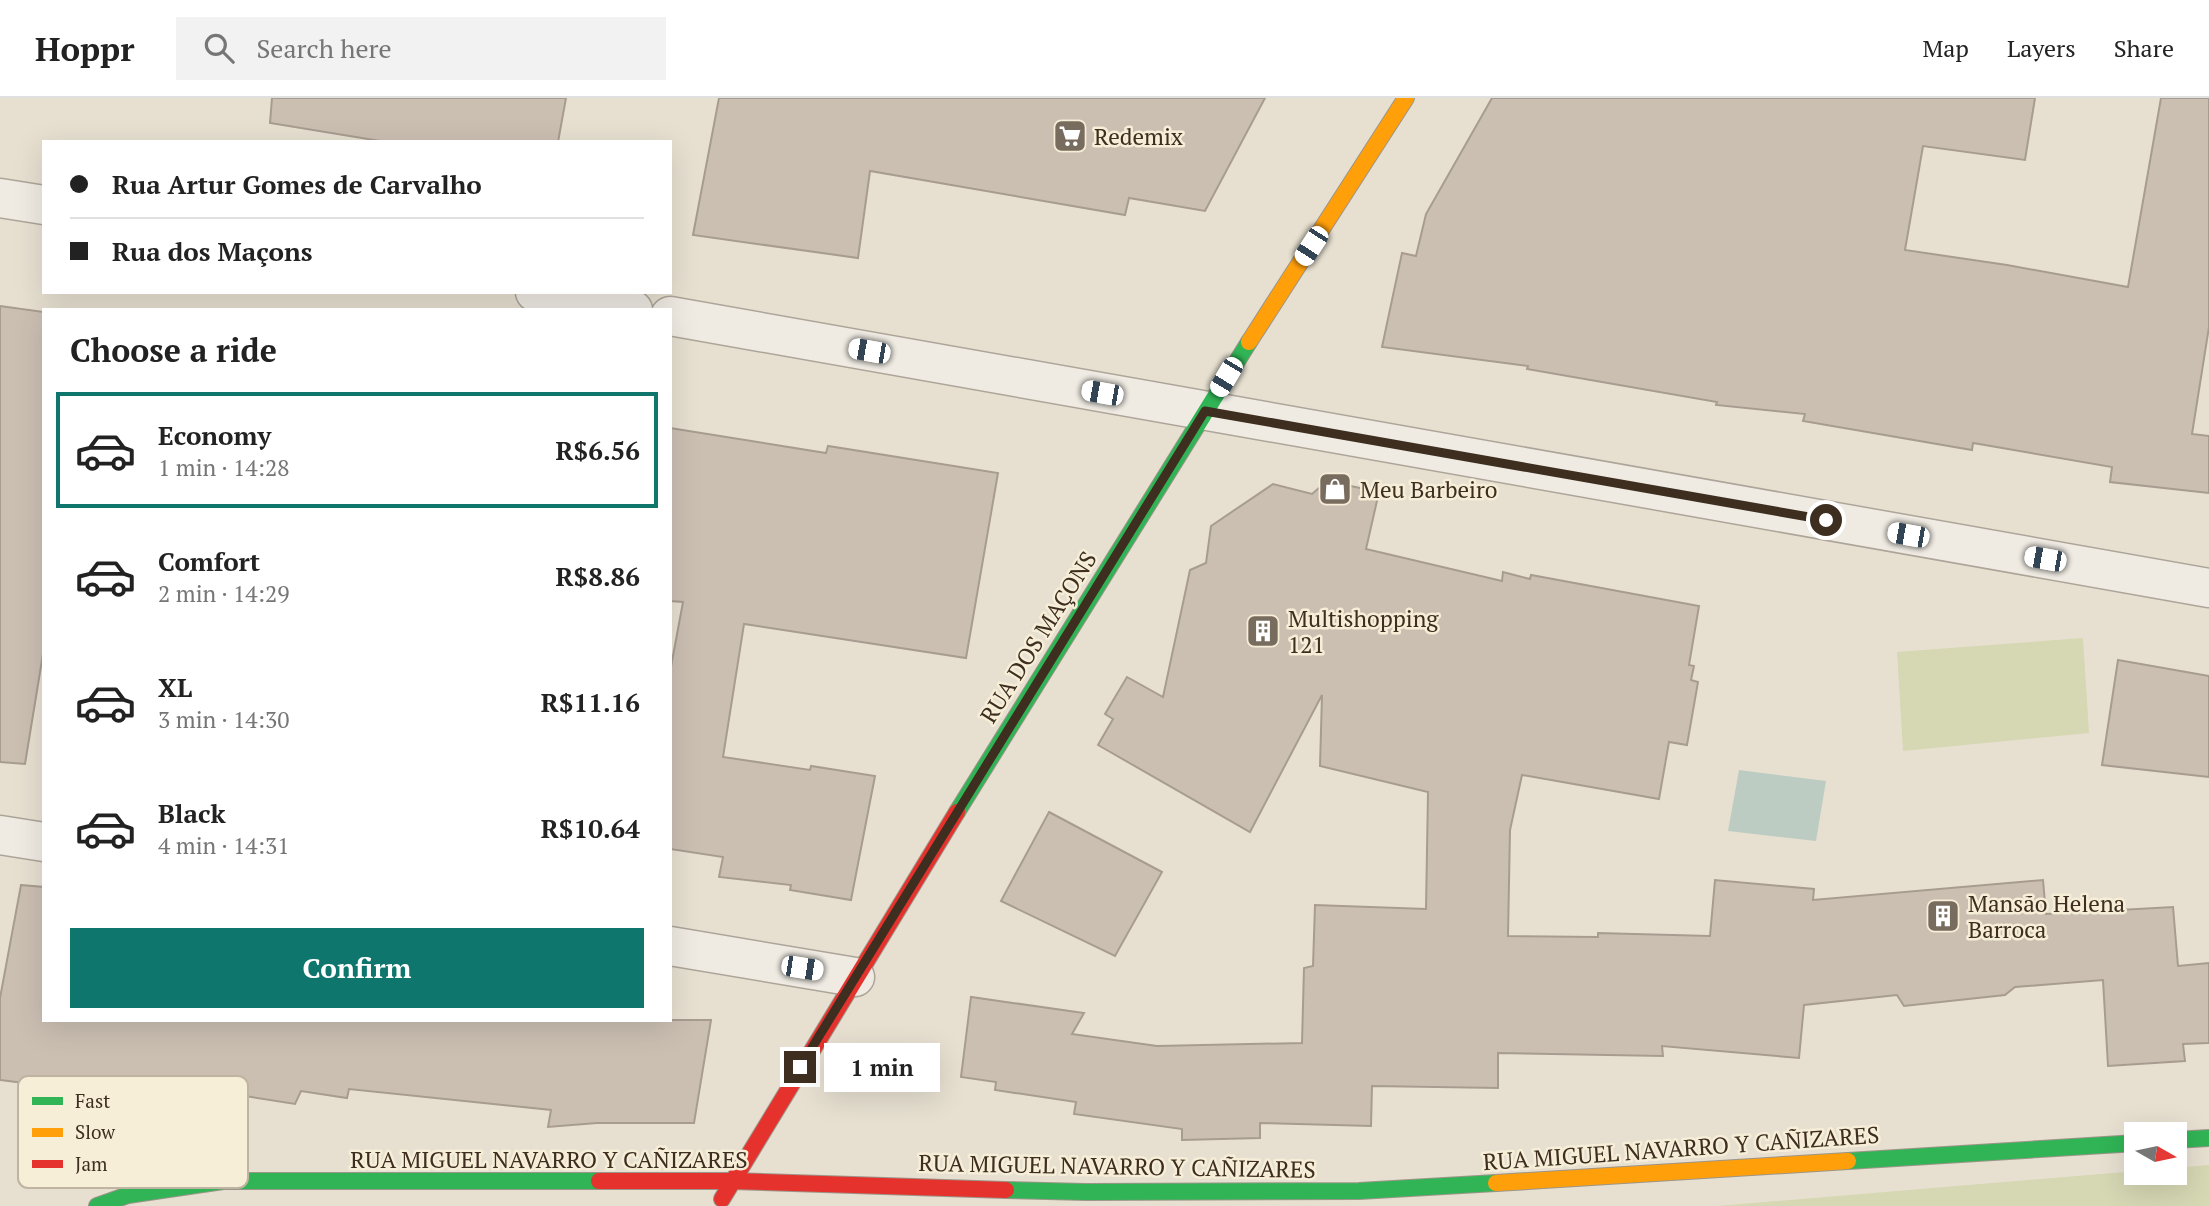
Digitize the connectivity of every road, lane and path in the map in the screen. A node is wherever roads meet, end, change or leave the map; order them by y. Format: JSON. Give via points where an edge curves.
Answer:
{"nodes":[{"id":1,"x":1406,"y":98,"type":"edge"},
{"id":2,"x":0,"y":198,"type":"edge"},
{"id":3,"x":42,"y":205,"type":"edge"},
{"id":4,"x":545,"y":294,"type":"edge"},
{"id":5,"x":622,"y":308,"type":"edge"},
{"id":6,"x":672,"y":316,"type":"edge"},
{"id":7,"x":1205,"y":411,"type":"junction"},
{"id":8,"x":2209,"y":588,"type":"edge"},
{"id":9,"x":0,"y":835,"type":"edge"},
{"id":10,"x":42,"y":842,"type":"edge"},
{"id":11,"x":672,"y":946,"type":"edge"},
{"id":12,"x":855,"y":976,"type":"junction"},
{"id":13,"x":2209,"y":1138,"type":"edge"},
{"id":14,"x":2188,"y":1139,"type":"edge"},
{"id":15,"x":2124,"y":1144,"type":"edge"},
{"id":16,"x":248,"y":1181,"type":"edge"},
{"id":17,"x":732,"y":1181,"type":"junction"},
{"id":18,"x":176,"y":1188,"type":"edge"},
{"id":19,"x":97,"y":1206,"type":"edge"},
{"id":20,"x":718,"y":1206,"type":"edge"}],
"edges":[{"from":1,"to":7,"type":"street","name":"RUA DOS MAÇONS"},
{"from":2,"to":3,"type":"street"},
{"from":4,"to":5,"type":"street"},
{"from":6,"to":7,"type":"street"},
{"from":7,"to":8,"type":"street"},
{"from":7,"to":12,"type":"street","name":"RUA DOS MAÇONS"},
{"from":9,"to":10,"type":"street"},
{"from":11,"to":12,"type":"street"},
{"from":12,"to":17,"type":"street","name":"RUA DOS MAÇONS"},
{"from":13,"to":14,"type":"street"},
{"from":15,"to":17,"type":"street","name":"RUA MIGUEL NAVARRO Y CAÑIZARES","via":[[1359,1191],[1086,1192]]},
{"from":16,"to":17,"type":"street","name":"RUA MIGUEL NAVARRO Y CAÑIZARES"},
{"from":17,"to":20,"type":"street","name":"RUA DOS MAÇONS"},
{"from":18,"to":19,"type":"street","name":"RUA MIGUEL NAVARRO Y CAÑIZARES","via":[[128,1195]]}]}
